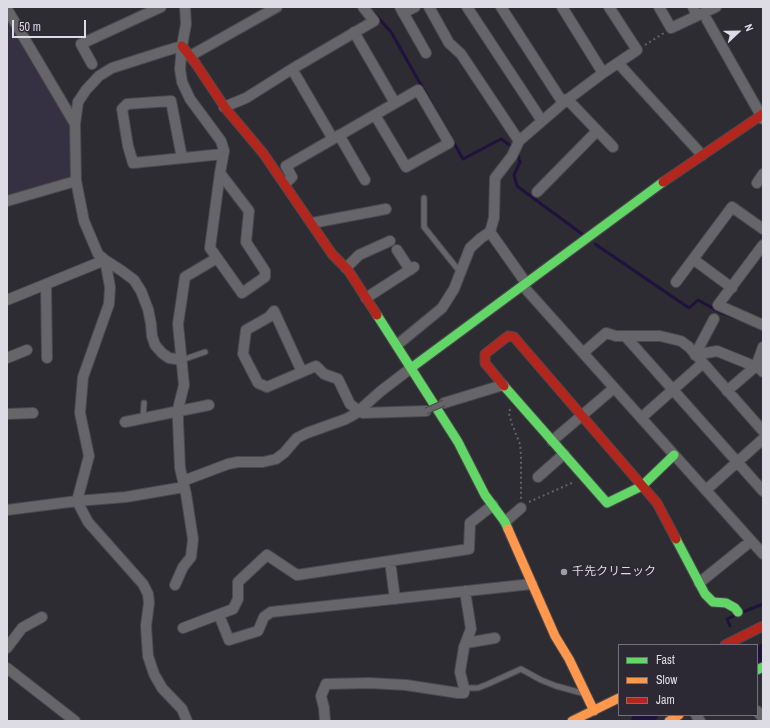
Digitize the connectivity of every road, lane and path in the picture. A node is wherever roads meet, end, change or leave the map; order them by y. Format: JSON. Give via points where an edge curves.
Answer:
{"nodes":[{"id":1,"x":161,"y":7,"type":"edge"},
{"id":2,"x":185,"y":7,"type":"edge"},
{"id":3,"x":277,"y":7,"type":"edge"},
{"id":4,"x":363,"y":7,"type":"edge"},
{"id":5,"x":415,"y":7,"type":"edge"},
{"id":6,"x":429,"y":7,"type":"edge"},
{"id":7,"x":467,"y":7,"type":"edge"},
{"id":8,"x":501,"y":7,"type":"edge"},
{"id":9,"x":562,"y":7,"type":"edge"},
{"id":10,"x":609,"y":7,"type":"edge"},
{"id":11,"x":659,"y":7,"type":"edge"},
{"id":12,"x":716,"y":7,"type":"edge"},
{"id":13,"x":7,"y":9,"type":"edge"},
{"id":14,"x":402,"y":10,"type":"edge"},
{"id":15,"x":699,"y":14,"type":"edge"},
{"id":16,"x":671,"y":28,"type":"junction"},
{"id":17,"x":354,"y":32,"type":"junction"},
{"id":18,"x":182,"y":46,"type":"junction"},
{"id":19,"x":637,"y":50,"type":"junction"},
{"id":20,"x":426,"y":54,"type":"dead end"},
{"id":21,"x":190,"y":56,"type":"junction"},
{"id":22,"x":618,"y":63,"type":"junction"},
{"id":23,"x":92,"y":64,"type":"dead end"},
{"id":24,"x":292,"y":69,"type":"junction"},
{"id":25,"x":602,"y":73,"type":"junction"},
{"id":26,"x":565,"y":101,"type":"junction"},
{"id":27,"x":395,"y":103,"type":"junction"},
{"id":28,"x":224,"y":107,"type":"junction"},
{"id":29,"x":375,"y":114,"type":"junction"},
{"id":30,"x":762,"y":116,"type":"edge"},
{"id":31,"x":542,"y":121,"type":"junction"},
{"id":32,"x":75,"y":124,"type":"junction"},
{"id":33,"x":598,"y":131,"type":"junction"},
{"id":34,"x":336,"y":137,"type":"junction"},
{"id":35,"x":519,"y":141,"type":"junction"},
{"id":36,"x":613,"y":147,"type":"dead end"},
{"id":37,"x":223,"y":154,"type":"junction"},
{"id":38,"x":702,"y":155,"type":"junction"},
{"id":39,"x":182,"y":158,"type":"junction"},
{"id":40,"x":220,"y":172,"type":"junction"},
{"id":41,"x":365,"y":180,"type":"dead end"},
{"id":42,"x":76,"y":181,"type":"junction"},
{"id":43,"x":285,"y":184,"type":"junction"},
{"id":44,"x":537,"y":192,"type":"dead end"},
{"id":45,"x":424,"y":198,"type":"dead end"},
{"id":46,"x":7,"y":201,"type":"edge"},
{"id":47,"x":386,"y":209,"type":"dead end"},
{"id":48,"x":312,"y":224,"type":"junction"},
{"id":49,"x":763,"y":229,"type":"edge"},
{"id":50,"x":490,"y":232,"type":"junction"},
{"id":51,"x":390,"y":241,"type":"dead end"},
{"id":52,"x":763,"y":245,"type":"edge"},
{"id":53,"x":397,"y":250,"type":"dead end"},
{"id":54,"x":217,"y":258,"type":"junction"},
{"id":55,"x":693,"y":259,"type":"junction"},
{"id":56,"x":105,"y":260,"type":"junction"},
{"id":57,"x":346,"y":268,"type":"junction"},
{"id":58,"x":460,"y":272,"type":"junction"},
{"id":59,"x":676,"y":282,"type":"dead end"},
{"id":60,"x":46,"y":284,"type":"junction"},
{"id":61,"x":525,"y":285,"type":"junction"},
{"id":62,"x":732,"y":288,"type":"junction"},
{"id":63,"x":366,"y":298,"type":"junction"},
{"id":64,"x":7,"y":300,"type":"edge"},
{"id":65,"x":714,"y":319,"type":"dead end"},
{"id":66,"x":763,"y":325,"type":"edge"},
{"id":67,"x":626,"y":336,"type":"junction"},
{"id":68,"x":397,"y":345,"type":"junction"},
{"id":69,"x":763,"y":347,"type":"edge"},
{"id":70,"x":26,"y":350,"type":"dead end"},
{"id":71,"x":205,"y":352,"type":"dead end"},
{"id":72,"x":583,"y":353,"type":"junction"},
{"id":73,"x":695,"y":355,"type":"junction"},
{"id":74,"x":7,"y":358,"type":"edge"},
{"id":75,"x":47,"y":358,"type":"dead end"},
{"id":76,"x":182,"y":360,"type":"junction"},
{"id":77,"x":703,"y":363,"type":"junction"},
{"id":78,"x":412,"y":368,"type":"junction"},
{"id":79,"x":759,"y":369,"type":"edge"},
{"id":80,"x":302,"y":372,"type":"junction"},
{"id":81,"x":503,"y":385,"type":"junction"},
{"id":82,"x":614,"y":388,"type":"junction"},
{"id":83,"x":673,"y":389,"type":"junction"},
{"id":84,"x":727,"y":391,"type":"junction"},
{"id":85,"x":511,"y":394,"type":"junction"},
{"id":86,"x":144,"y":403,"type":"dead end"},
{"id":87,"x":444,"y":403,"type":"joint"},
{"id":88,"x":208,"y":405,"type":"dead end"},
{"id":89,"x":358,"y":410,"type":"junction"},
{"id":90,"x":178,"y":411,"type":"junction"},
{"id":91,"x":426,"y":411,"type":"joint"},
{"id":92,"x":33,"y":413,"type":"dead end"},
{"id":93,"x":7,"y":414,"type":"edge"},
{"id":94,"x":582,"y":416,"type":"junction"},
{"id":95,"x":143,"y":418,"type":"junction"},
{"id":96,"x":641,"y":418,"type":"junction"},
{"id":97,"x":126,"y":422,"type":"dead end"},
{"id":98,"x":763,"y":431,"type":"edge"},
{"id":99,"x":763,"y":439,"type":"edge"},
{"id":100,"x":552,"y":441,"type":"junction"},
{"id":101,"x":564,"y":454,"type":"junction"},
{"id":102,"x":674,"y":455,"type":"junction"},
{"id":103,"x":738,"y":462,"type":"junction"},
{"id":104,"x":538,"y":477,"type":"dead end"},
{"id":105,"x":584,"y":477,"type":"junction"},
{"id":106,"x":183,"y":484,"type":"junction"},
{"id":107,"x":642,"y":486,"type":"junction"},
{"id":108,"x":706,"y":490,"type":"junction"},
{"id":109,"x":763,"y":490,"type":"edge"},
{"id":110,"x":77,"y":501,"type":"junction"},
{"id":111,"x":493,"y":505,"type":"junction"},
{"id":112,"x":521,"y":508,"type":"junction"},
{"id":113,"x":7,"y":510,"type":"edge"},
{"id":114,"x":505,"y":522,"type":"junction"},
{"id":115,"x":751,"y":541,"type":"junction"},
{"id":116,"x":763,"y":554,"type":"edge"},
{"id":117,"x":390,"y":561,"type":"junction"},
{"id":118,"x":699,"y":583,"type":"junction"},
{"id":119,"x":175,"y":584,"type":"dead end"},
{"id":120,"x":532,"y":584,"type":"junction"},
{"id":121,"x":465,"y":591,"type":"junction"},
{"id":122,"x":395,"y":599,"type":"junction"},
{"id":123,"x":738,"y":612,"type":"dead end"},
{"id":124,"x":219,"y":615,"type":"junction"},
{"id":125,"x":42,"y":617,"type":"dead end"},
{"id":126,"x":763,"y":626,"type":"edge"},
{"id":127,"x":183,"y":628,"type":"dead end"},
{"id":128,"x":495,"y":638,"type":"dead end"},
{"id":129,"x":466,"y":643,"type":"junction"},
{"id":130,"x":727,"y":644,"type":"edge"},
{"id":131,"x":7,"y":648,"type":"edge"},
{"id":132,"x":7,"y":668,"type":"edge"},
{"id":133,"x":464,"y":688,"type":"junction"},
{"id":134,"x":586,"y":694,"type":"junction"},
{"id":135,"x":618,"y":699,"type":"edge"},
{"id":136,"x":592,"y":715,"type":"edge"},
{"id":137,"x":75,"y":721,"type":"edge"},
{"id":138,"x":187,"y":721,"type":"edge"},
{"id":139,"x":325,"y":721,"type":"edge"},
{"id":140,"x":572,"y":721,"type":"edge"}],
"edges":[{"from":1,"to":23,"type":"street","via":[[81,44]]},
{"from":2,"to":18,"type":"street","via":[[186,24]]},
{"from":3,"to":21,"type":"street"},
{"from":4,"to":17,"type":"street","via":[[374,21]]},
{"from":5,"to":14,"type":"street"},
{"from":6,"to":35,"type":"street","via":[[449,43],[461,54]]},
{"from":7,"to":31,"type":"street"},
{"from":8,"to":26,"type":"street"},
{"from":9,"to":25,"type":"street"},
{"from":10,"to":19,"type":"street"},
{"from":11,"to":16,"type":"street"},
{"from":12,"to":15,"type":"street"},
{"from":13,"to":32,"type":"street"},
{"from":14,"to":20,"type":"street"},
{"from":15,"to":16,"type":"street"},
{"from":15,"to":30,"type":"street"},
{"from":16,"to":19,"type":"path"},
{"from":17,"to":24,"type":"street"},
{"from":17,"to":27,"type":"street"},
{"from":18,"to":21,"type":"street"},
{"from":18,"to":32,"type":"street","via":[[112,68],[99,76],[78,102]]},
{"from":18,"to":37,"type":"street","via":[[182,82],[190,99],[221,141]]},
{"from":19,"to":22,"type":"street"},
{"from":21,"to":28,"type":"street"},
{"from":22,"to":25,"type":"street"},
{"from":22,"to":38,"type":"street"},
{"from":24,"to":28,"type":"street","via":[[246,98]]},
{"from":24,"to":34,"type":"street"},
{"from":25,"to":26,"type":"street"},
{"from":26,"to":31,"type":"street"},
{"from":26,"to":33,"type":"street"},
{"from":27,"to":29,"type":"street"},
{"from":27,"to":29,"type":"street","via":[[418,90],[449,143],[406,167]]},
{"from":28,"to":43,"type":"street","via":[[264,153]]},
{"from":29,"to":34,"type":"street"},
{"from":30,"to":38,"type":"street"},
{"from":31,"to":35,"type":"street"},
{"from":32,"to":42,"type":"street"},
{"from":33,"to":36,"type":"street"},
{"from":33,"to":44,"type":"street"},
{"from":34,"to":41,"type":"street"},
{"from":34,"to":43,"type":"street","via":[[286,166],[292,177]]},
{"from":35,"to":50,"type":"street","via":[[512,156],[495,178],[494,218]]},
{"from":37,"to":39,"type":"street"},
{"from":37,"to":40,"type":"street"},
{"from":38,"to":61,"type":"street"},
{"from":39,"to":39,"type":"street","via":[[133,163],[122,109],[127,104],[171,101]]},
{"from":40,"to":54,"type":"street","via":[[210,248]]},
{"from":40,"to":54,"type":"street","via":[[249,211],[246,242],[265,271],[265,277],[242,293]]},
{"from":42,"to":46,"type":"street"},
{"from":42,"to":56,"type":"street","via":[[84,221],[98,254]]},
{"from":43,"to":48,"type":"street"},
{"from":45,"to":58,"type":"lane","via":[[424,227]]},
{"from":47,"to":48,"type":"street"},
{"from":48,"to":57,"type":"street","via":[[332,254]]},
{"from":49,"to":55,"type":"street","via":[[732,207]]},
{"from":50,"to":58,"type":"street","via":[[470,248]]},
{"from":50,"to":61,"type":"street"},
{"from":51,"to":57,"type":"street","via":[[359,255]]},
{"from":52,"to":62,"type":"street"},
{"from":53,"to":63,"type":"street","via":[[412,269]]},
{"from":54,"to":76,"type":"street","via":[[185,277],[178,324]]},
{"from":55,"to":59,"type":"street"},
{"from":55,"to":62,"type":"street"},
{"from":56,"to":60,"type":"street"},
{"from":56,"to":76,"type":"street","via":[[134,280],[148,309],[155,345],[169,358]]},
{"from":56,"to":110,"type":"street","via":[[110,287],[109,304],[84,377],[80,413],[89,456]]},
{"from":57,"to":63,"type":"street"},
{"from":58,"to":68,"type":"street","via":[[442,308]]},
{"from":60,"to":64,"type":"street"},
{"from":60,"to":75,"type":"street"},
{"from":61,"to":72,"type":"street"},
{"from":61,"to":78,"type":"street"},
{"from":62,"to":66,"type":"street","via":[[718,305]]},
{"from":63,"to":68,"type":"street"},
{"from":65,"to":73,"type":"street"},
{"from":67,"to":72,"type":"street","via":[[606,334]]},
{"from":67,"to":73,"type":"street","via":[[660,336],[681,340]]},
{"from":67,"to":83,"type":"street"},
{"from":68,"to":78,"type":"street"},
{"from":69,"to":79,"type":"street"},
{"from":70,"to":74,"type":"street"},
{"from":71,"to":76,"type":"lane"},
{"from":72,"to":82,"type":"street"},
{"from":73,"to":77,"type":"street"},
{"from":73,"to":79,"type":"street","via":[[717,351]]},
{"from":76,"to":90,"type":"street","via":[[184,385]]},
{"from":77,"to":83,"type":"street"},
{"from":77,"to":84,"type":"street"},
{"from":78,"to":89,"type":"street"},
{"from":78,"to":111,"type":"street"},
{"from":79,"to":84,"type":"street"},
{"from":80,"to":80,"type":"street","via":[[267,387],[258,383],[243,354],[246,330],[274,311]]},
{"from":80,"to":89,"type":"street","via":[[316,366],[324,374],[338,379],[350,404]]},
{"from":81,"to":85,"type":"street"},
{"from":81,"to":87,"type":"street"},
{"from":81,"to":94,"type":"street","via":[[485,363],[485,354],[508,336],[514,337]]},
{"from":82,"to":94,"type":"street"},
{"from":82,"to":96,"type":"street"},
{"from":83,"to":96,"type":"street"},
{"from":83,"to":103,"type":"street"},
{"from":84,"to":98,"type":"street"},
{"from":85,"to":100,"type":"street"},
{"from":85,"to":112,"type":"path","via":[[510,414],[522,455]]},
{"from":86,"to":95,"type":"lane"},
{"from":87,"to":91,"type":"lane","bridge":true},
{"from":88,"to":90,"type":"street"},
{"from":89,"to":91,"type":"street","via":[[363,413]]},
{"from":89,"to":106,"type":"street","via":[[346,419],[297,438],[276,459],[228,464]]},
{"from":90,"to":95,"type":"street"},
{"from":90,"to":106,"type":"street"},
{"from":92,"to":93,"type":"street"},
{"from":94,"to":100,"type":"street"},
{"from":94,"to":107,"type":"street"},
{"from":95,"to":97,"type":"street"},
{"from":96,"to":102,"type":"street"},
{"from":99,"to":103,"type":"street"},
{"from":100,"to":101,"type":"street"},
{"from":101,"to":104,"type":"street"},
{"from":101,"to":105,"type":"street"},
{"from":102,"to":107,"type":"street"},
{"from":102,"to":108,"type":"street"},
{"from":103,"to":108,"type":"street"},
{"from":103,"to":109,"type":"street"},
{"from":105,"to":107,"type":"street","via":[[607,503]]},
{"from":105,"to":112,"type":"path"},
{"from":106,"to":110,"type":"street","via":[[126,497]]},
{"from":106,"to":119,"type":"street","via":[[193,539],[191,557]]},
{"from":107,"to":118,"type":"street","via":[[657,504]]},
{"from":108,"to":115,"type":"street"},
{"from":110,"to":113,"type":"street"},
{"from":110,"to":138,"type":"street","via":[[88,522],[143,584],[149,603],[146,626],[148,656],[162,688],[182,709]]},
{"from":111,"to":114,"type":"street"},
{"from":111,"to":117,"type":"street","via":[[470,523],[469,549]]},
{"from":112,"to":114,"type":"street"},
{"from":114,"to":120,"type":"street"},
{"from":115,"to":116,"type":"street"},
{"from":115,"to":118,"type":"street"},
{"from":117,"to":122,"type":"street"},
{"from":117,"to":124,"type":"street","via":[[298,575],[267,555],[238,582],[238,599],[233,609]]},
{"from":118,"to":123,"type":"street","via":[[713,602],[726,603]]},
{"from":120,"to":121,"type":"street"},
{"from":120,"to":134,"type":"street","via":[[555,636]]},
{"from":121,"to":122,"type":"street"},
{"from":121,"to":129,"type":"street","via":[[471,629]]},
{"from":122,"to":124,"type":"street","via":[[271,612],[264,617],[258,631],[229,640]]},
{"from":124,"to":127,"type":"street"},
{"from":125,"to":131,"type":"street","via":[[22,628]]},
{"from":126,"to":130,"type":"street"},
{"from":128,"to":129,"type":"street"},
{"from":129,"to":133,"type":"street","via":[[460,672]]},
{"from":132,"to":137,"type":"street"},
{"from":133,"to":134,"type":"lane","via":[[478,688],[522,669],[556,686]]},
{"from":133,"to":139,"type":"street","via":[[464,693],[458,693],[406,684],[326,684],[321,696]]},
{"from":134,"to":136,"type":"street"},
{"from":135,"to":136,"type":"street"},
{"from":136,"to":140,"type":"street"}]}
